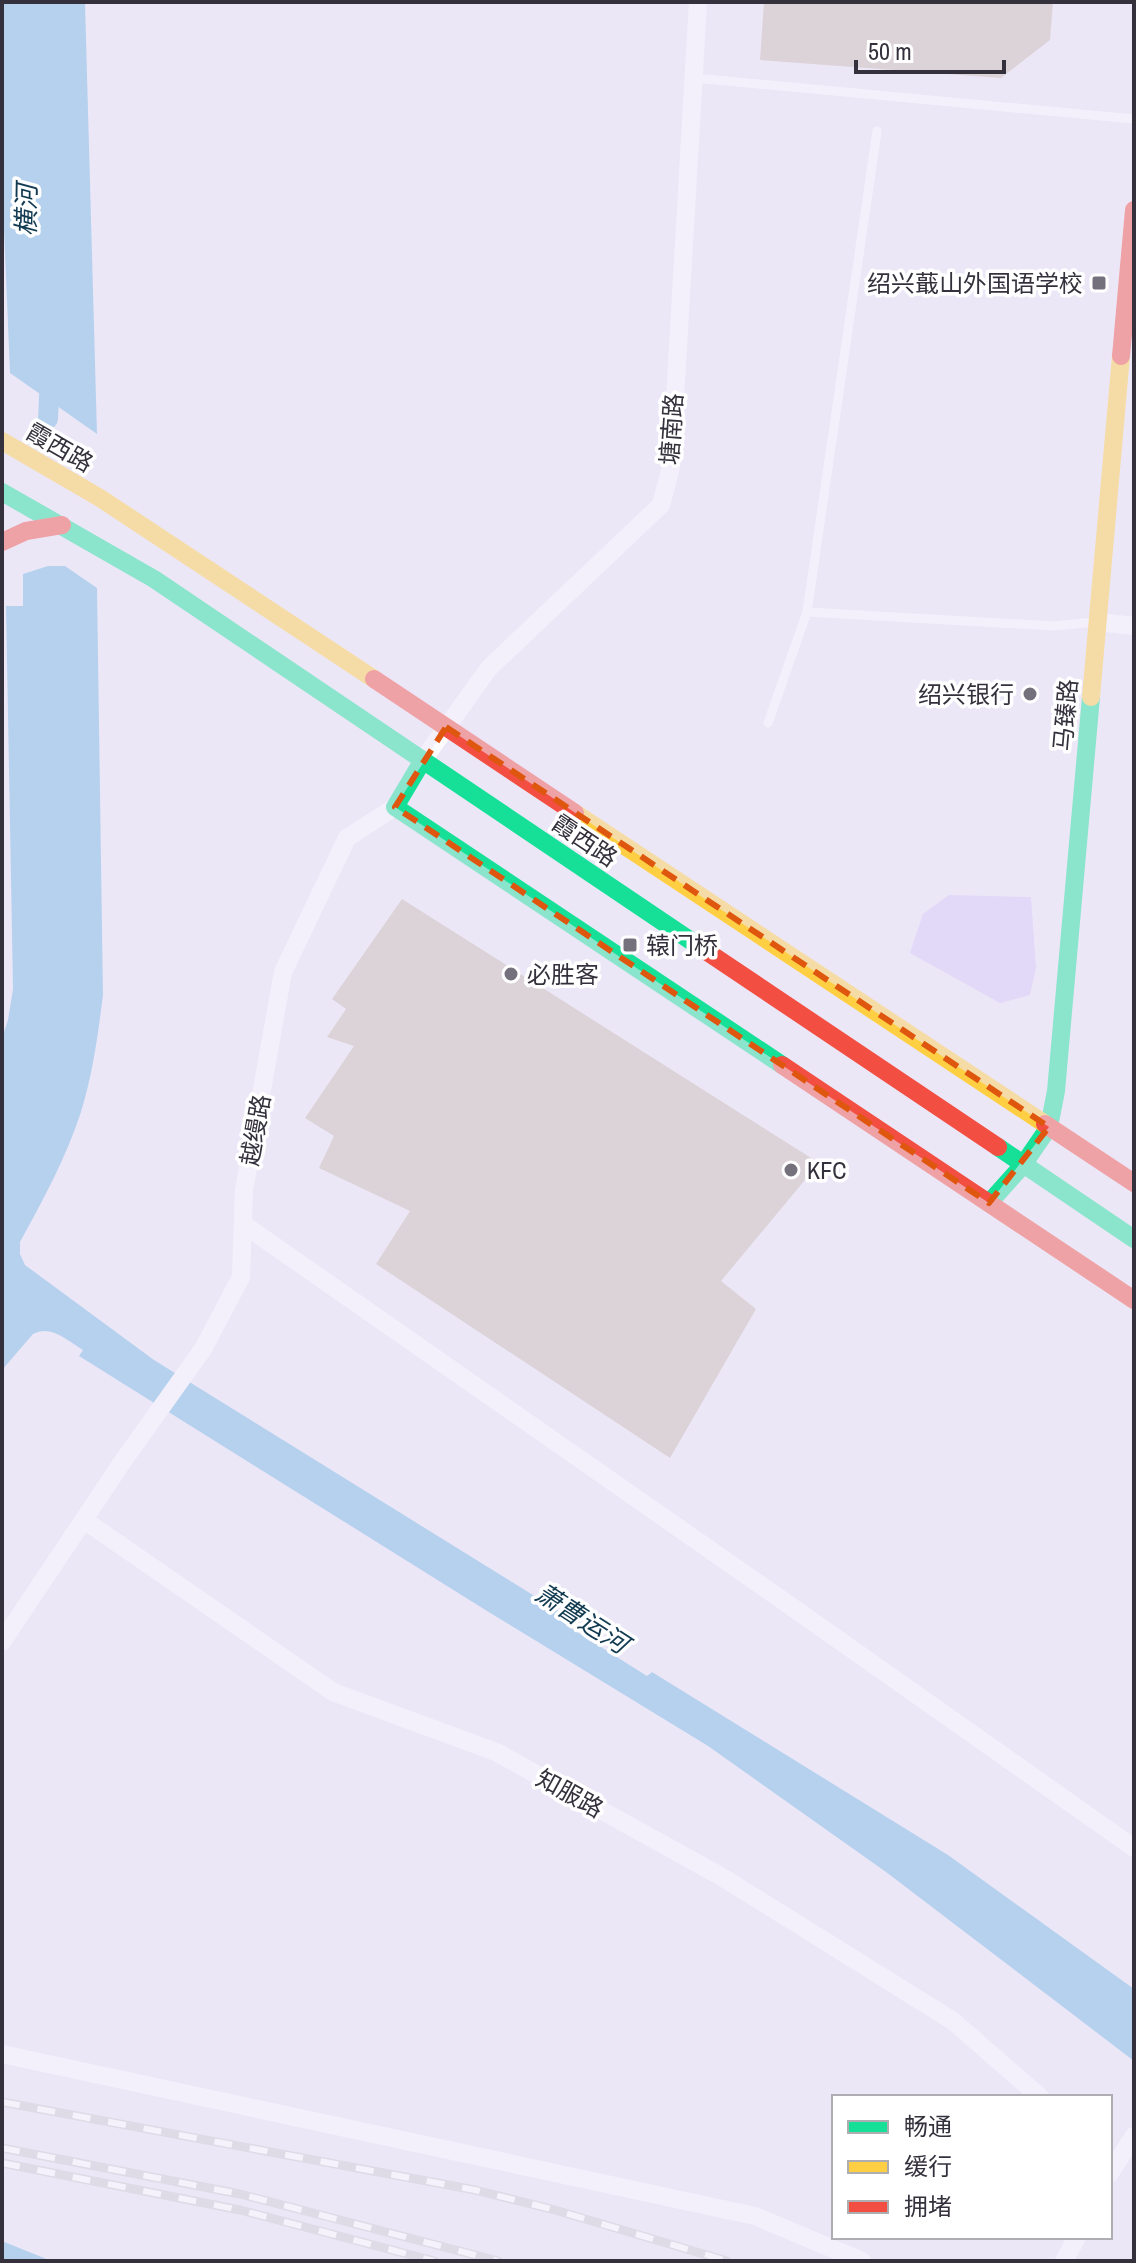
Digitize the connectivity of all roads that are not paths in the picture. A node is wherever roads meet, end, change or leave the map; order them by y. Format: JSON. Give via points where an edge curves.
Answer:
{"nodes":[{"id":1,"x":698,"y":2,"type":"edge"},
{"id":2,"x":694,"y":78,"type":"junction"},
{"id":3,"x":1134,"y":119,"type":"edge"},
{"id":4,"x":877,"y":131,"type":"dead end"},
{"id":5,"x":1134,"y":210,"type":"edge"},
{"id":6,"x":3,"y":442,"type":"edge"},
{"id":7,"x":4,"y":494,"type":"edge"},
{"id":8,"x":62,"y":525,"type":"junction"},
{"id":9,"x":2,"y":542,"type":"edge"},
{"id":10,"x":807,"y":612,"type":"junction"},
{"id":11,"x":1098,"y":622,"type":"junction"},
{"id":12,"x":1134,"y":626,"type":"edge"},
{"id":13,"x":768,"y":723,"type":"dead end"},
{"id":14,"x":446,"y":727,"type":"junction"},
{"id":15,"x":423,"y":760,"type":"junction"},
{"id":16,"x":395,"y":807,"type":"junction"},
{"id":17,"x":1049,"y":1127,"type":"junction"},
{"id":18,"x":1023,"y":1165,"type":"junction"},
{"id":19,"x":1134,"y":1183,"type":"edge"},
{"id":20,"x":989,"y":1203,"type":"junction"},
{"id":21,"x":243,"y":1224,"type":"junction"},
{"id":22,"x":1134,"y":1239,"type":"edge"},
{"id":23,"x":1134,"y":1300,"type":"edge"},
{"id":24,"x":84,"y":1520,"type":"junction"},
{"id":25,"x":2,"y":1642,"type":"edge"},
{"id":26,"x":1134,"y":1848,"type":"edge"},
{"id":27,"x":2,"y":2054,"type":"edge"},
{"id":28,"x":1038,"y":2095,"type":"edge"},
{"id":29,"x":1134,"y":2136,"type":"edge"},
{"id":30,"x":1112,"y":2165,"type":"edge"},
{"id":31,"x":1076,"y":2239,"type":"edge"},
{"id":32,"x":862,"y":2261,"type":"edge"},
{"id":33,"x":1064,"y":2261,"type":"edge"}],
"edges":[{"from":1,"to":2,"type":"street","name":"塘南路"},
{"from":2,"to":3,"type":"lane"},
{"from":2,"to":14,"type":"street","name":"塘南路","via":[[671,467],[661,505],[489,668]]},
{"from":4,"to":10,"type":"lane"},
{"from":5,"to":11,"type":"main road","name":"马臻路"},
{"from":6,"to":14,"type":"main road","name":"霞西路","via":[[100,498]]},
{"from":7,"to":8,"type":"main road","name":"霞西路"},
{"from":8,"to":9,"type":"main road","via":[[26,531]]},
{"from":8,"to":15,"type":"main road","name":"霞西路","via":[[154,579]]},
{"from":10,"to":11,"type":"lane","via":[[1054,626]]},
{"from":10,"to":13,"type":"lane"},
{"from":11,"to":12,"type":"street"},
{"from":11,"to":17,"type":"main road","name":"马臻路"},
{"from":14,"to":15,"type":"street","name":"塘南路"},
{"from":14,"to":17,"type":"main road","name":"霞西路"},
{"from":15,"to":16,"type":"main road"},
{"from":15,"to":18,"type":"main road","name":"霞西路"},
{"from":16,"to":20,"type":"main road"},
{"from":16,"to":21,"type":"street","name":"越缦路","via":[[347,838],[283,972],[244,1190]]},
{"from":17,"to":18,"type":"main road","name":"马臻路"},
{"from":17,"to":19,"type":"main road","name":"霞西路"},
{"from":18,"to":20,"type":"main road","name":"马臻路"},
{"from":18,"to":22,"type":"main road","name":"霞西路"},
{"from":20,"to":23,"type":"main road"},
{"from":21,"to":24,"type":"street","name":"越缦路","via":[[241,1277],[203,1349]]},
{"from":21,"to":26,"type":"street"},
{"from":24,"to":25,"type":"street","name":"越缦路"},
{"from":24,"to":28,"type":"street","name":"知服路","via":[[333,1692],[496,1752],[722,1877],[953,2021]]},
{"from":27,"to":32,"type":"street","via":[[755,2216]]},
{"from":29,"to":30,"type":"street"},
{"from":31,"to":33,"type":"street"}]}
